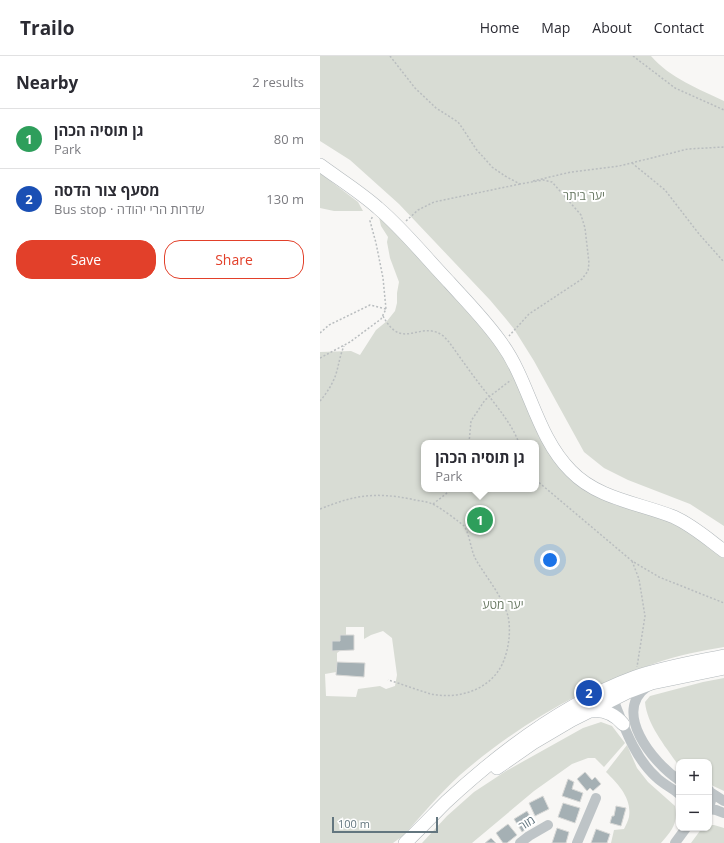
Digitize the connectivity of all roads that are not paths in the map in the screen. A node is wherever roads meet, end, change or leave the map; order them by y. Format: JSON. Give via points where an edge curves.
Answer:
{"nodes":[{"id":1,"x":320,"y":165,"type":"edge"},
{"id":2,"x":724,"y":551,"type":"edge"},
{"id":3,"x":724,"y":656,"type":"edge"},
{"id":4,"x":724,"y":668,"type":"edge"},
{"id":5,"x":652,"y":683,"type":"junction"},
{"id":6,"x":615,"y":686,"type":"junction"},
{"id":7,"x":613,"y":699,"type":"junction"},
{"id":8,"x":584,"y":713,"type":"junction"},
{"id":9,"x":623,"y":724,"type":"junction"},
{"id":10,"x":676,"y":778,"type":"edge"},
{"id":11,"x":676,"y":792,"type":"edge"},
{"id":12,"x":712,"y":792,"type":"edge"},
{"id":13,"x":596,"y":798,"type":"dead end"},
{"id":14,"x":724,"y":801,"type":"edge"},
{"id":15,"x":712,"y":809,"type":"edge"},
{"id":16,"x":724,"y":813,"type":"edge"},
{"id":17,"x":548,"y":825,"type":"dead end"},
{"id":18,"x":684,"y":831,"type":"edge"},
{"id":19,"x":405,"y":843,"type":"edge"},
{"id":20,"x":411,"y":843,"type":"edge"},
{"id":21,"x":520,"y":843,"type":"edge"},
{"id":22,"x":577,"y":843,"type":"edge"},
{"id":23,"x":675,"y":843,"type":"edge"}],
"edges":[{"from":1,"to":2,"type":"main road","via":[[378,208],[473,308],[502,343],[520,374],[551,444],[572,472],[599,492],[676,518]]},
{"from":3,"to":6,"type":"main road","via":[[636,677]]},
{"from":4,"to":5,"type":"main road"},
{"from":5,"to":7,"type":"main road"},
{"from":5,"to":10,"type":"street","via":[[642,690],[636,699],[633,709],[635,721],[651,754]]},
{"from":6,"to":7,"type":"street"},
{"from":6,"to":19,"type":"main road","via":[[564,712],[515,744],[465,786]]},
{"from":7,"to":8,"type":"main road"},
{"from":7,"to":9,"type":"street"},
{"from":8,"to":9,"type":"main road","via":[[596,710],[608,712]]},
{"from":8,"to":20,"type":"main road","via":[[533,743],[474,784]]},
{"from":9,"to":11,"type":"street","via":[[636,751],[648,768]]},
{"from":12,"to":14,"type":"street"},
{"from":13,"to":22,"type":"street"},
{"from":15,"to":16,"type":"street"},
{"from":17,"to":21,"type":"street","name":"מור"},
{"from":18,"to":23,"type":"street"}]}
